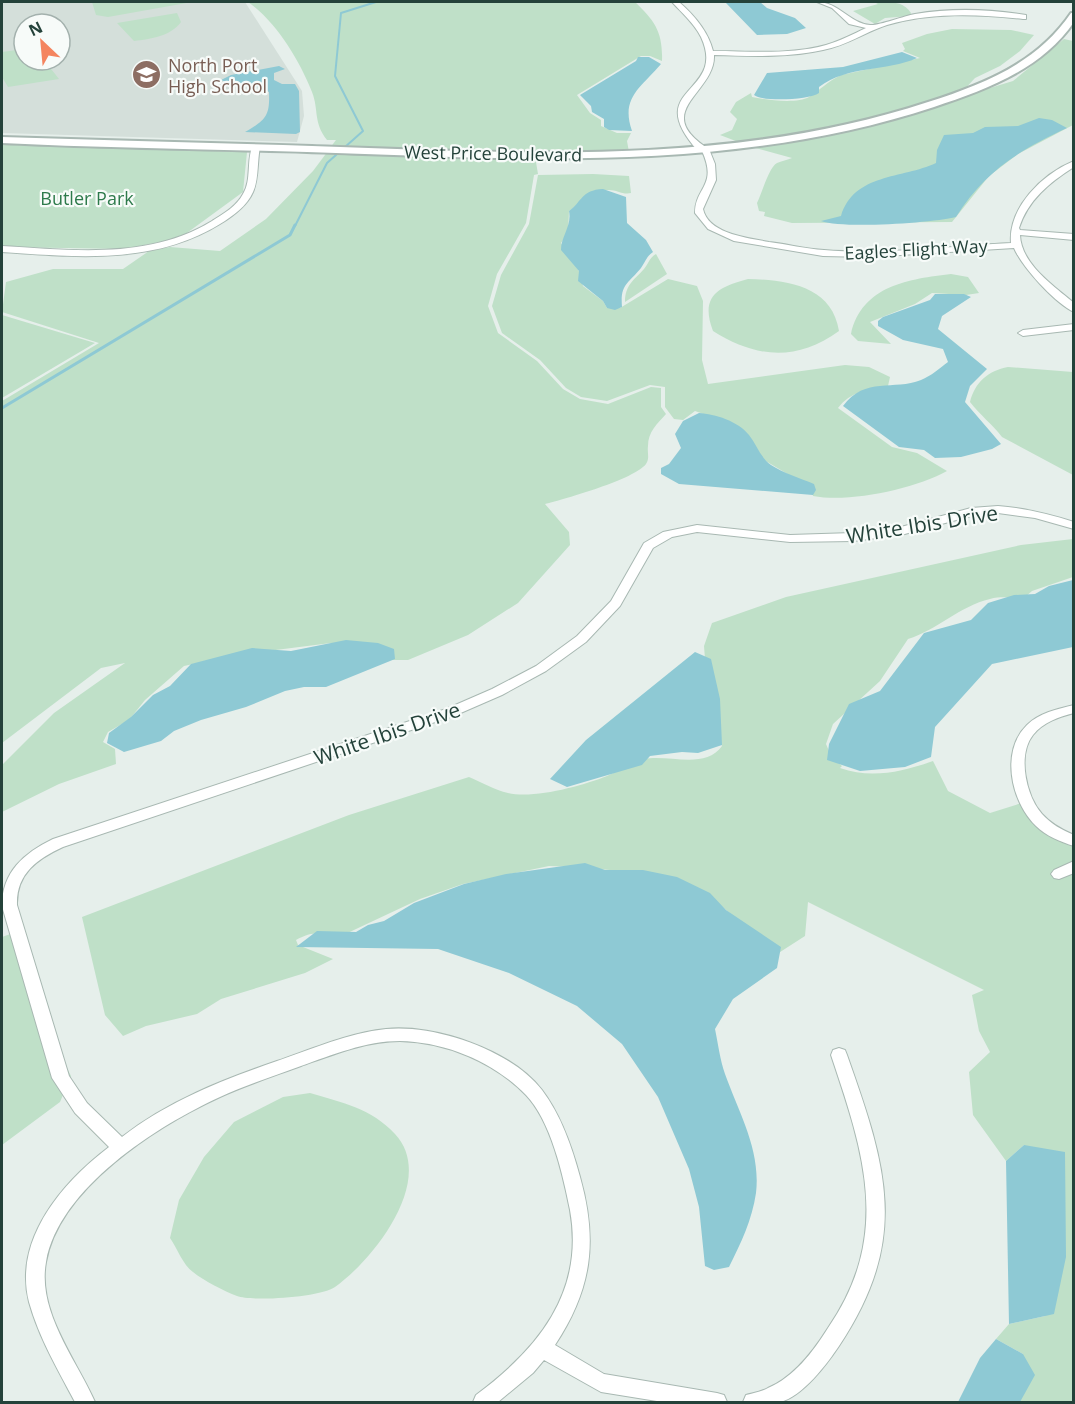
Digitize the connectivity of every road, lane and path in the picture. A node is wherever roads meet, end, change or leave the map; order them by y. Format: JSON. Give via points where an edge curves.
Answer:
{"nodes":[{"id":1,"x":675,"y":2,"type":"edge"},
{"id":2,"x":820,"y":2,"type":"edge"},
{"id":3,"x":973,"y":2,"type":"edge"},
{"id":4,"x":976,"y":13,"type":"junction"},
{"id":5,"x":1069,"y":13,"type":"edge"},
{"id":6,"x":1023,"y":17,"type":"dead end"},
{"id":7,"x":873,"y":28,"type":"junction"},
{"id":8,"x":710,"y":52,"type":"junction"},
{"id":9,"x":2,"y":140,"type":"edge"},
{"id":10,"x":256,"y":147,"type":"junction"},
{"id":11,"x":701,"y":149,"type":"junction"},
{"id":12,"x":1074,"y":163,"type":"edge"},
{"id":13,"x":1014,"y":232,"type":"junction"},
{"id":14,"x":1074,"y":237,"type":"edge"},
{"id":15,"x":1016,"y":245,"type":"junction"},
{"id":16,"x":2,"y":249,"type":"edge"},
{"id":17,"x":1074,"y":309,"type":"edge"},
{"id":18,"x":1074,"y":327,"type":"edge"},
{"id":19,"x":1023,"y":333,"type":"dead end"},
{"id":20,"x":1074,"y":526,"type":"edge"},
{"id":21,"x":1074,"y":709,"type":"edge"},
{"id":22,"x":1074,"y":841,"type":"edge"},
{"id":23,"x":1074,"y":866,"type":"edge"},
{"id":24,"x":1059,"y":874,"type":"dead end"},
{"id":25,"x":839,"y":1055,"type":"dead end"},
{"id":26,"x":122,"y":1148,"type":"junction"},
{"id":27,"x":544,"y":1348,"type":"junction"},
{"id":28,"x":85,"y":1402,"type":"edge"},
{"id":29,"x":483,"y":1402,"type":"edge"},
{"id":30,"x":717,"y":1402,"type":"edge"},
{"id":31,"x":753,"y":1402,"type":"edge"}],
"edges":[{"from":1,"to":8,"type":"street","via":[[699,25]]},
{"from":2,"to":7,"type":"street"},
{"from":3,"to":4,"type":"street"},
{"from":4,"to":6,"type":"street"},
{"from":4,"to":7,"type":"street","via":[[918,16]]},
{"from":5,"to":11,"type":"street","name":"West Price Boulevard","via":[[1058,37],[1034,59],[976,88],[862,124],[793,138]]},
{"from":7,"to":8,"type":"street","via":[[839,44],[808,51]]},
{"from":8,"to":11,"type":"street","name":"Eagles Flight Way","via":[[707,75],[685,100],[681,111],[682,123]]},
{"from":9,"to":10,"type":"street","name":"West Price Boulevard"},
{"from":10,"to":11,"type":"street","name":"West Price Boulevard","via":[[601,155]]},
{"from":10,"to":16,"type":"street","via":[[251,163],[251,188],[245,199],[208,229],[188,239],[123,252]]},
{"from":11,"to":15,"type":"street","name":"Eagles Flight Way","via":[[710,163],[712,177],[699,206],[701,216],[716,230],[742,241],[845,254]]},
{"from":12,"to":13,"type":"street","via":[[1047,181],[1029,200],[1016,220]]},
{"from":13,"to":14,"type":"street"},
{"from":13,"to":15,"type":"street"},
{"from":15,"to":17,"type":"street","via":[[1030,266]]},
{"from":18,"to":19,"type":"street"},
{"from":20,"to":26,"type":"street","name":"White Ibis Drive","via":[[1016,506],[852,537],[782,538],[705,529],[667,535],[648,547],[617,601],[584,636],[546,665],[501,691],[433,718],[58,843],[31,858],[13,879],[8,899],[51,1051],[75,1101]]},
{"from":21,"to":22,"type":"street","via":[[1046,719],[1029,731],[1017,757],[1018,774],[1033,813],[1048,828]]},
{"from":23,"to":24,"type":"street"},
{"from":25,"to":31,"type":"street","via":[[875,1172],[877,1215],[871,1256],[854,1305],[824,1352],[791,1387]]},
{"from":26,"to":27,"type":"street","via":[[165,1118],[213,1092],[356,1041],[396,1035],[423,1037],[492,1061],[520,1079],[543,1104],[578,1204],[582,1243],[577,1276],[566,1311]]},
{"from":26,"to":28,"type":"street","via":[[76,1186],[58,1208],[36,1263],[44,1317]]},
{"from":27,"to":29,"type":"street","via":[[515,1378]]},
{"from":27,"to":30,"type":"street","via":[[601,1383]]}]}
